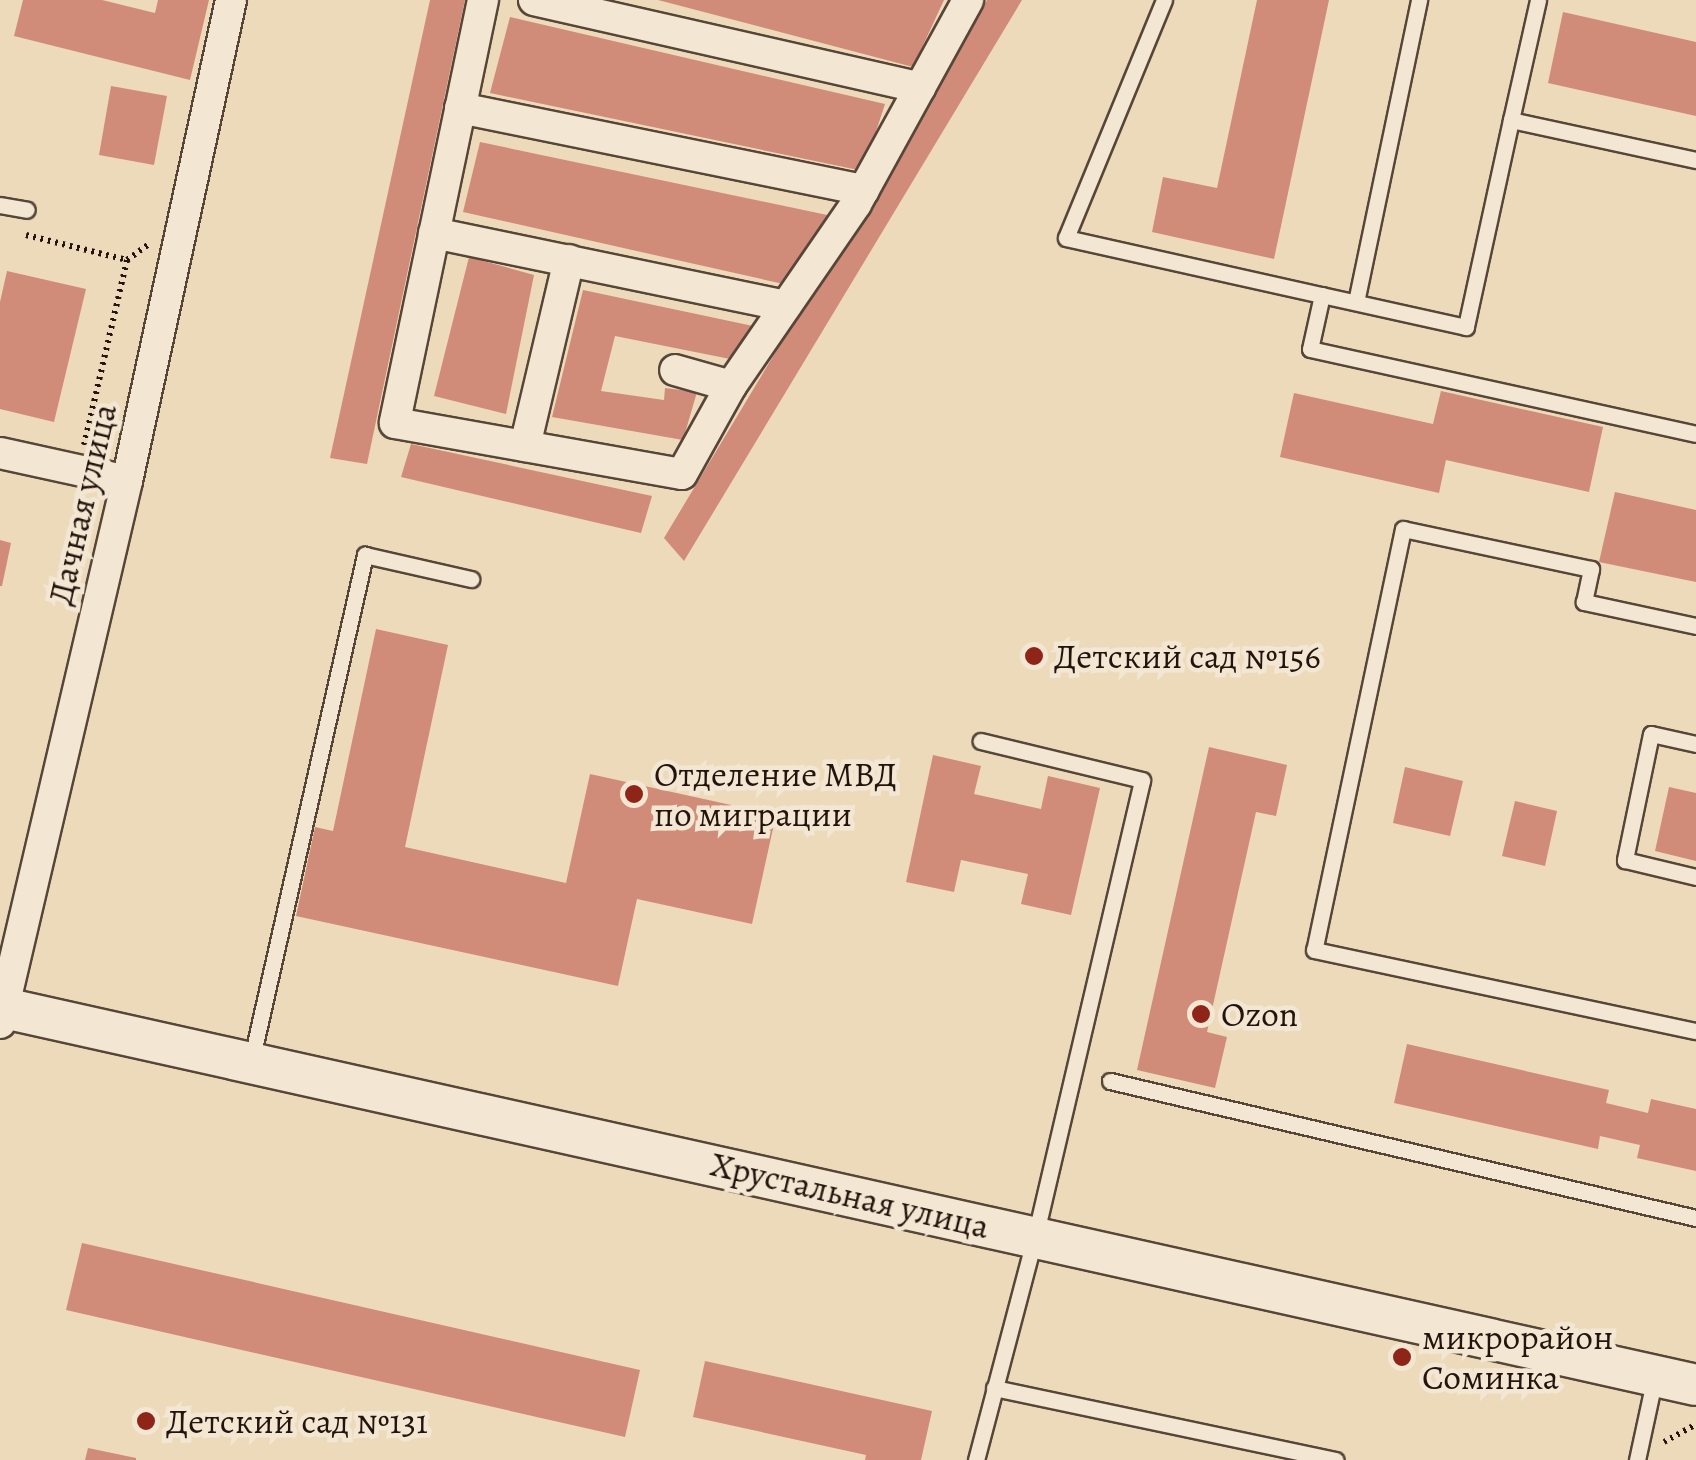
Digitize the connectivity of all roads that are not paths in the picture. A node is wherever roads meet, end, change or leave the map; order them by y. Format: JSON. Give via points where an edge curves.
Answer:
{"nodes":[{"id":1,"x":231,"y":0,"type":"edge"},
{"id":2,"x":483,"y":0,"type":"edge"},
{"id":3,"x":534,"y":0,"type":"edge"},
{"id":4,"x":968,"y":0,"type":"edge"},
{"id":5,"x":1164,"y":0,"type":"edge"},
{"id":6,"x":1419,"y":0,"type":"edge"},
{"id":7,"x":1538,"y":0,"type":"edge"},
{"id":8,"x":920,"y":88,"type":"junction"},
{"id":9,"x":460,"y":108,"type":"junction"},
{"id":10,"x":1511,"y":120,"type":"junction"},
{"id":11,"x":1696,"y":160,"type":"edge"},
{"id":12,"x":864,"y":190,"type":"junction"},
{"id":13,"x":0,"y":204,"type":"edge"},
{"id":14,"x":28,"y":210,"type":"dead end"},
{"id":15,"x":434,"y":232,"type":"junction"},
{"id":16,"x":569,"y":260,"type":"junction"},
{"id":17,"x":1322,"y":295,"type":"junction"},
{"id":18,"x":1356,"y":302,"type":"junction"},
{"id":19,"x":786,"y":306,"type":"junction"},
{"id":20,"x":675,"y":370,"type":"dead end"},
{"id":21,"x":731,"y":386,"type":"junction"},
{"id":22,"x":1696,"y":434,"type":"edge"},
{"id":23,"x":525,"y":446,"type":"junction"},
{"id":24,"x":0,"y":453,"type":"edge"},
{"id":25,"x":127,"y":481,"type":"junction"},
{"id":26,"x":472,"y":579,"type":"dead end"},
{"id":27,"x":1696,"y":626,"type":"edge"},
{"id":28,"x":980,"y":742,"type":"dead end"},
{"id":29,"x":1696,"y":744,"type":"edge"},
{"id":30,"x":1696,"y":877,"type":"edge"},
{"id":31,"x":1,"y":1012,"type":"edge"},
{"id":32,"x":1696,"y":1031,"type":"edge"},
{"id":33,"x":251,"y":1062,"type":"junction"},
{"id":34,"x":1110,"y":1081,"type":"dead end"},
{"id":35,"x":1696,"y":1218,"type":"edge"},
{"id":36,"x":1035,"y":1236,"type":"junction"},
{"id":37,"x":1655,"y":1377,"type":"junction"},
{"id":38,"x":1696,"y":1385,"type":"edge"},
{"id":39,"x":994,"y":1388,"type":"junction"},
{"id":40,"x":976,"y":1460,"type":"edge"},
{"id":41,"x":1335,"y":1460,"type":"edge"},
{"id":42,"x":1637,"y":1460,"type":"edge"}],
"edges":[{"from":1,"to":25,"type":"street","name":"Дачная улица"},
{"from":2,"to":9,"type":"street"},
{"from":3,"to":8,"type":"street"},
{"from":4,"to":8,"type":"street"},
{"from":5,"to":17,"type":"lane","via":[[1066,238]]},
{"from":6,"to":18,"type":"lane"},
{"from":7,"to":10,"type":"lane"},
{"from":8,"to":12,"type":"street"},
{"from":9,"to":12,"type":"street"},
{"from":9,"to":15,"type":"street"},
{"from":10,"to":11,"type":"lane"},
{"from":10,"to":18,"type":"lane","via":[[1466,326]]},
{"from":12,"to":19,"type":"street"},
{"from":13,"to":14,"type":"lane"},
{"from":15,"to":16,"type":"street"},
{"from":15,"to":23,"type":"street","via":[[394,423]]},
{"from":16,"to":19,"type":"street"},
{"from":16,"to":23,"type":"street"},
{"from":17,"to":18,"type":"lane"},
{"from":17,"to":22,"type":"lane","via":[[1310,349]]},
{"from":19,"to":21,"type":"street"},
{"from":20,"to":21,"type":"street"},
{"from":21,"to":23,"type":"street","via":[[682,474]]},
{"from":24,"to":25,"type":"street"},
{"from":25,"to":31,"type":"street","name":"Дачная улица"},
{"from":26,"to":33,"type":"lane","via":[[365,556]]},
{"from":27,"to":32,"type":"lane","via":[[1584,602],[1591,569],[1403,529],[1314,950]]},
{"from":28,"to":36,"type":"lane","via":[[1142,780]]},
{"from":29,"to":30,"type":"lane","via":[[1651,734],[1625,860]]},
{"from":31,"to":33,"type":"street","name":"Хрустальная улица"},
{"from":33,"to":36,"type":"street","name":"Хрустальная улица"},
{"from":34,"to":35,"type":"lane"},
{"from":36,"to":37,"type":"street","name":"Хрустальная улица"},
{"from":36,"to":39,"type":"lane"},
{"from":37,"to":38,"type":"street","name":"Хрустальная улица"},
{"from":37,"to":42,"type":"lane"},
{"from":39,"to":40,"type":"lane"},
{"from":39,"to":41,"type":"lane"}]}
